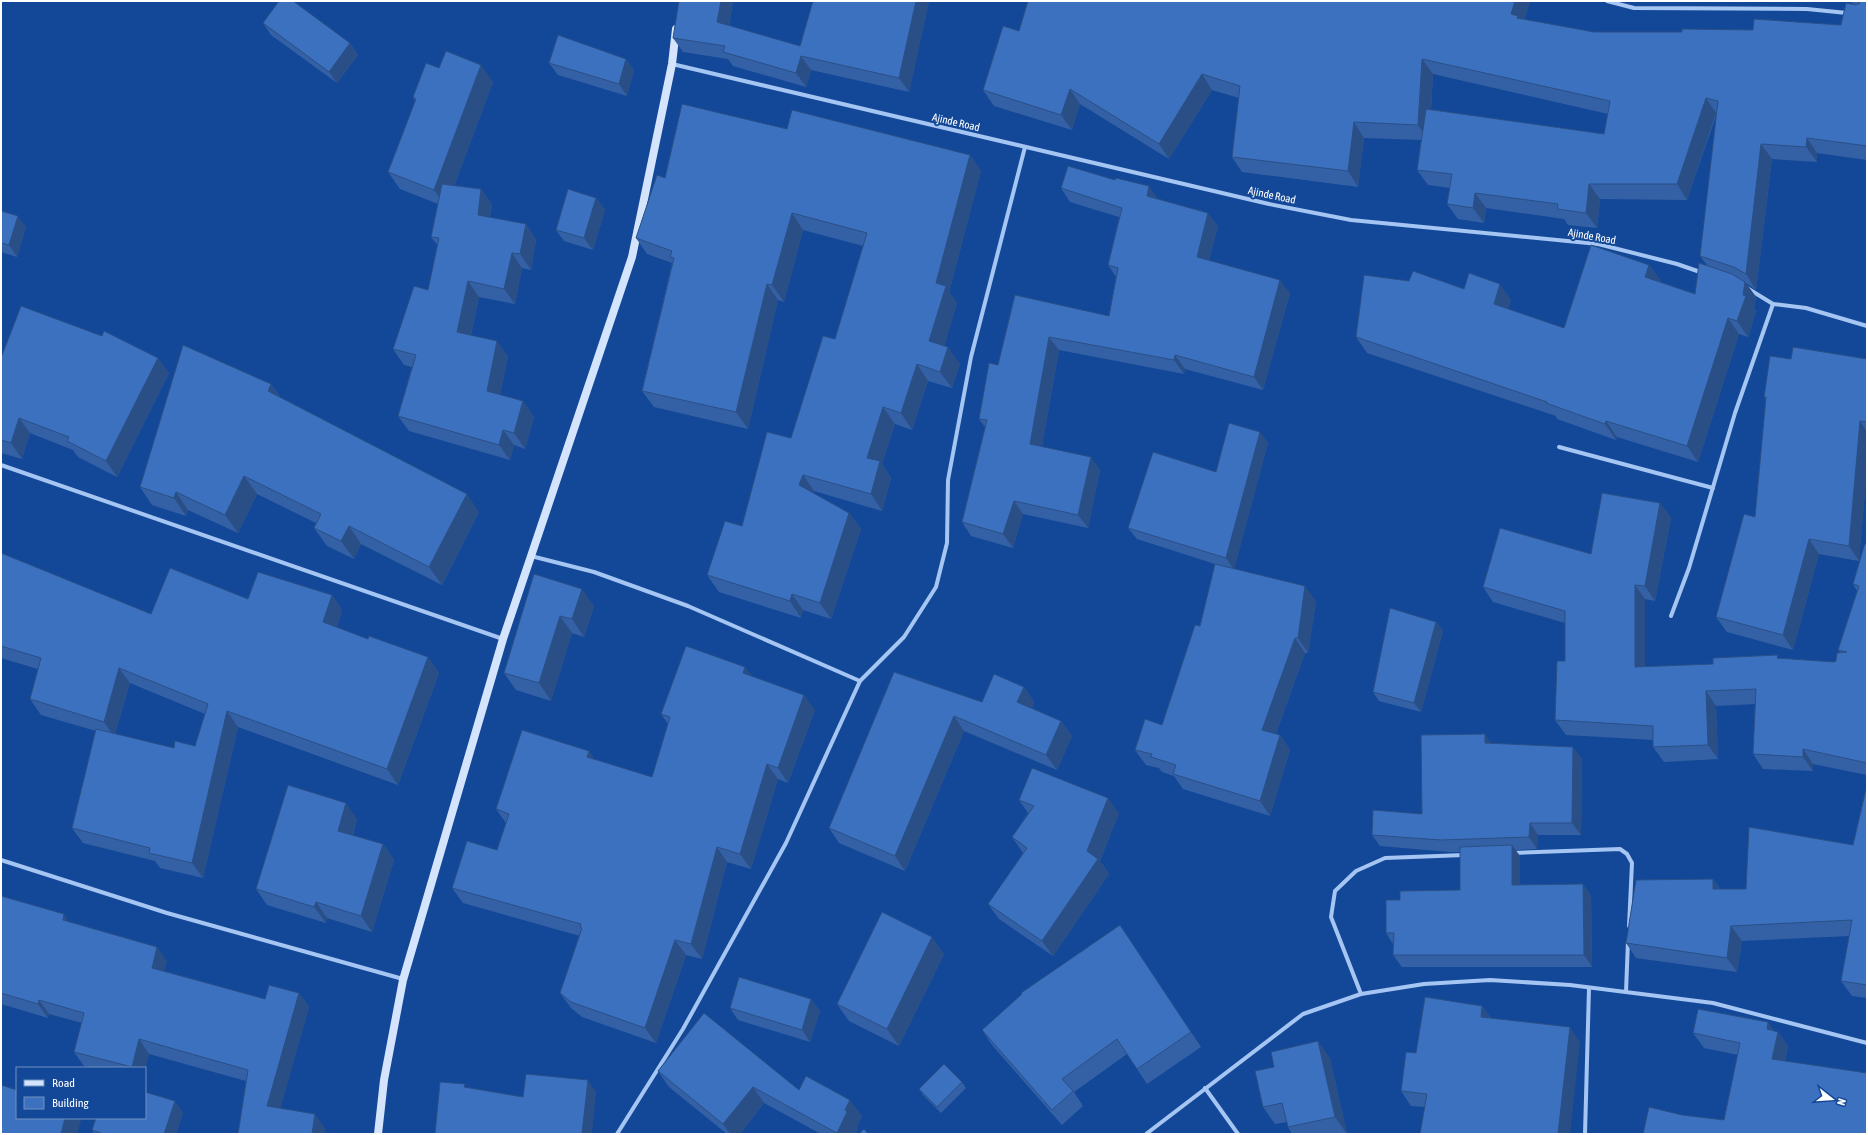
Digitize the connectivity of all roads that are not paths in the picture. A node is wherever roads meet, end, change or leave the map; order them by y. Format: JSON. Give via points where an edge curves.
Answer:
{"nodes":[{"id":1,"x":1607,"y":1,"type":"edge"},
{"id":2,"x":1852,"y":14,"type":"edge"},
{"id":3,"x":677,"y":19,"type":"edge"},
{"id":4,"x":672,"y":64,"type":"junction"},
{"id":5,"x":1025,"y":147,"type":"junction"},
{"id":6,"x":1707,"y":274,"type":"edge"},
{"id":7,"x":1744,"y":286,"type":"edge"},
{"id":8,"x":1773,"y":304,"type":"junction"},
{"id":9,"x":1867,"y":326,"type":"edge"},
{"id":10,"x":1559,"y":447,"type":"dead end"},
{"id":11,"x":1,"y":465,"type":"edge"},
{"id":12,"x":1713,"y":488,"type":"junction"},
{"id":13,"x":531,"y":556,"type":"junction"},
{"id":14,"x":1671,"y":616,"type":"dead end"},
{"id":15,"x":503,"y":639,"type":"junction"},
{"id":16,"x":860,"y":681,"type":"junction"},
{"id":17,"x":1510,"y":853,"type":"edge"},
{"id":18,"x":1471,"y":855,"type":"edge"},
{"id":19,"x":1,"y":860,"type":"edge"},
{"id":20,"x":1629,"y":932,"type":"edge"},
{"id":21,"x":1628,"y":939,"type":"edge"},
{"id":22,"x":403,"y":980,"type":"junction"},
{"id":23,"x":1589,"y":988,"type":"junction"},
{"id":24,"x":1626,"y":992,"type":"junction"},
{"id":25,"x":1361,"y":994,"type":"junction"},
{"id":26,"x":1867,"y":1043,"type":"edge"},
{"id":27,"x":1205,"y":1088,"type":"junction"},
{"id":28,"x":378,"y":1134,"type":"edge"},
{"id":29,"x":618,"y":1134,"type":"edge"},
{"id":30,"x":1146,"y":1134,"type":"edge"},
{"id":31,"x":1238,"y":1134,"type":"edge"},
{"id":32,"x":1585,"y":1134,"type":"edge"}],
"edges":[{"from":1,"to":2,"type":"street","via":[[1634,8],[1807,9]]},
{"from":3,"to":4,"type":"street"},
{"from":4,"to":5,"type":"street","name":"Ajinde Road"},
{"from":4,"to":13,"type":"street","via":[[632,258]]},
{"from":5,"to":6,"type":"street","name":"Ajinde Road","via":[[1269,204],[1351,220],[1574,241],[1605,246]]},
{"from":5,"to":16,"type":"street","via":[[971,357],[948,480],[946,543],[936,587],[904,637]]},
{"from":7,"to":8,"type":"street"},
{"from":8,"to":9,"type":"street","via":[[1806,308]]},
{"from":8,"to":12,"type":"street","via":[[1735,413]]},
{"from":10,"to":12,"type":"street"},
{"from":11,"to":15,"type":"street"},
{"from":12,"to":14,"type":"street","via":[[1689,568]]},
{"from":13,"to":15,"type":"street"},
{"from":13,"to":16,"type":"street","via":[[594,572],[688,606]]},
{"from":15,"to":22,"type":"street"},
{"from":16,"to":29,"type":"street","via":[[786,843],[683,1029]]},
{"from":17,"to":20,"type":"street","via":[[1620,849],[1627,854],[1632,863]]},
{"from":18,"to":25,"type":"street","via":[[1385,858],[1356,870],[1335,890],[1331,918]]},
{"from":19,"to":22,"type":"street","via":[[168,913]]},
{"from":21,"to":24,"type":"street"},
{"from":22,"to":28,"type":"street","via":[[384,1080]]},
{"from":23,"to":24,"type":"street"},
{"from":23,"to":25,"type":"street","via":[[1490,980],[1424,984]]},
{"from":23,"to":32,"type":"street"},
{"from":24,"to":26,"type":"street","via":[[1714,1003]]},
{"from":25,"to":27,"type":"street","via":[[1303,1014]]},
{"from":27,"to":30,"type":"street"},
{"from":27,"to":31,"type":"street"}]}
